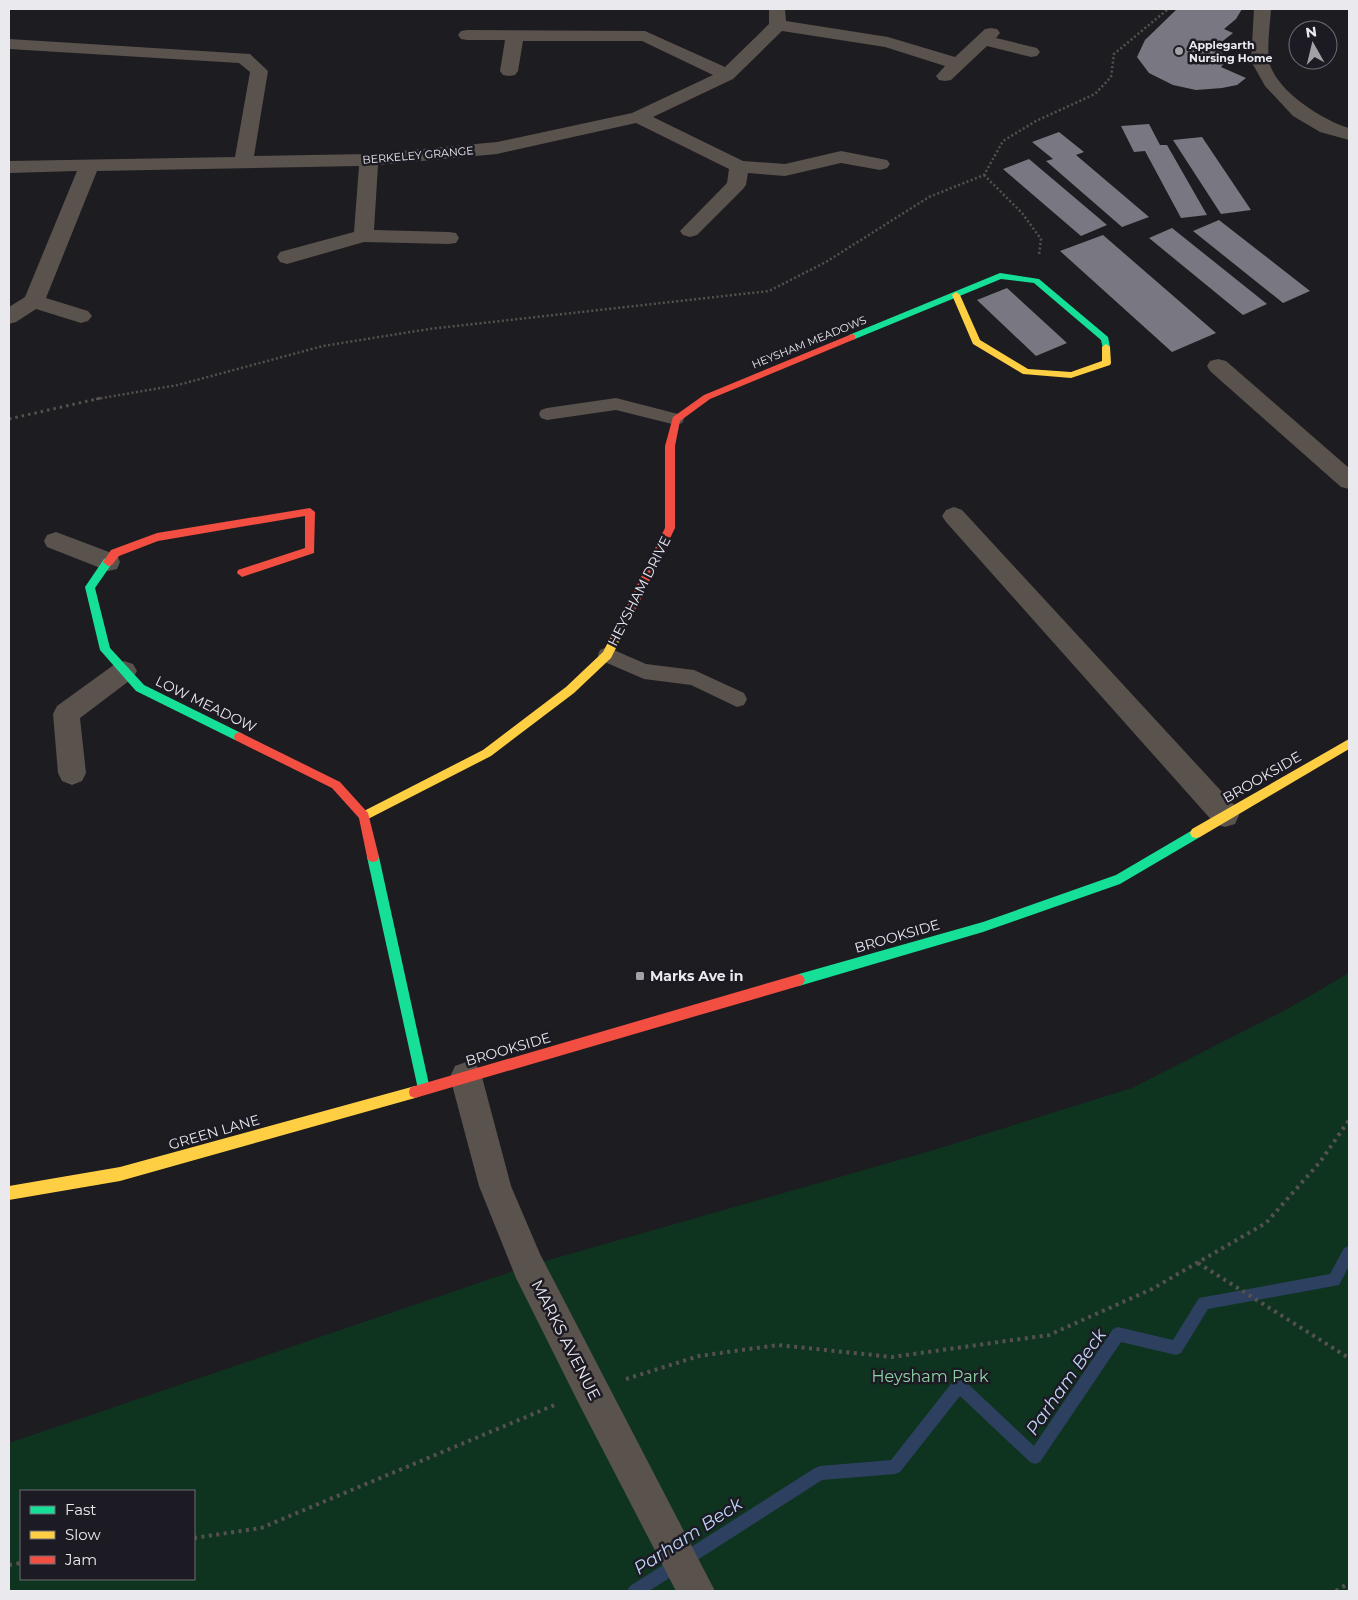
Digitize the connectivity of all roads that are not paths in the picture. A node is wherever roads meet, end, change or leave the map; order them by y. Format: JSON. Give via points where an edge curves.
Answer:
{"nodes":[{"id":1,"x":1262,"y":9,"type":"edge"},
{"id":2,"x":778,"y":17,"type":"edge"},
{"id":3,"x":467,"y":35,"type":"dead end"},
{"id":4,"x":515,"y":35,"type":"junction"},
{"id":5,"x":9,"y":44,"type":"edge"},
{"id":6,"x":1031,"y":52,"type":"dead end"},
{"id":7,"x":958,"y":64,"type":"junction"},
{"id":8,"x":510,"y":71,"type":"dead end"},
{"id":9,"x":727,"y":76,"type":"junction"},
{"id":10,"x":945,"y":76,"type":"dead end"},
{"id":11,"x":638,"y":117,"type":"junction"},
{"id":12,"x":1349,"y":134,"type":"edge"},
{"id":13,"x":369,"y":160,"type":"junction"},
{"id":14,"x":244,"y":162,"type":"junction"},
{"id":15,"x":880,"y":164,"type":"dead end"},
{"id":16,"x":89,"y":166,"type":"junction"},
{"id":17,"x":9,"y":167,"type":"edge"},
{"id":18,"x":739,"y":167,"type":"junction"},
{"id":19,"x":690,"y":231,"type":"dead end"},
{"id":20,"x":364,"y":236,"type":"junction"},
{"id":21,"x":449,"y":238,"type":"dead end"},
{"id":22,"x":287,"y":257,"type":"dead end"},
{"id":23,"x":956,"y":295,"type":"junction"},
{"id":24,"x":34,"y":301,"type":"junction"},
{"id":25,"x":81,"y":316,"type":"dead end"},
{"id":26,"x":9,"y":317,"type":"edge"},
{"id":27,"x":1218,"y":366,"type":"dead end"},
{"id":28,"x":547,"y":414,"type":"dead end"},
{"id":29,"x":676,"y":419,"type":"junction"},
{"id":30,"x":1349,"y":481,"type":"edge"},
{"id":31,"x":954,"y":516,"type":"dead end"},
{"id":32,"x":56,"y":541,"type":"dead end"},
{"id":33,"x":108,"y":562,"type":"junction"},
{"id":34,"x":242,"y":573,"type":"dead end"},
{"id":35,"x":607,"y":655,"type":"junction"},
{"id":36,"x":124,"y":671,"type":"junction"},
{"id":37,"x":738,"y":699,"type":"dead end"},
{"id":38,"x":1349,"y":744,"type":"edge"},
{"id":39,"x":72,"y":773,"type":"dead end"},
{"id":40,"x":1225,"y":815,"type":"junction"},
{"id":41,"x":364,"y":816,"type":"junction"},
{"id":42,"x":466,"y":1077,"type":"junction"},
{"id":43,"x":424,"y":1089,"type":"junction"},
{"id":44,"x":9,"y":1193,"type":"edge"},
{"id":45,"x":696,"y":1591,"type":"edge"}],
"edges":[{"from":1,"to":12,"type":"street","via":[[1260,60],[1271,82],[1300,112],[1327,128]]},
{"from":2,"to":7,"type":"street","via":[[888,42]]},
{"from":2,"to":9,"type":"street","name":"BERKELEY GRANGE"},
{"from":3,"to":4,"type":"street"},
{"from":4,"to":8,"type":"street"},
{"from":4,"to":9,"type":"street","via":[[645,36]]},
{"from":5,"to":14,"type":"street","via":[[244,58],[259,71]]},
{"from":6,"to":7,"type":"street","via":[[988,36]]},
{"from":7,"to":10,"type":"street"},
{"from":9,"to":11,"type":"street","name":"BERKELEY GRANGE"},
{"from":11,"to":13,"type":"street","name":"BERKELEY GRANGE","via":[[497,148]]},
{"from":11,"to":18,"type":"street"},
{"from":13,"to":14,"type":"street","name":"BERKELEY GRANGE"},
{"from":13,"to":20,"type":"street"},
{"from":14,"to":16,"type":"street","name":"BERKELEY GRANGE"},
{"from":15,"to":18,"type":"street","via":[[841,157],[785,170]]},
{"from":16,"to":17,"type":"street","name":"BERKELEY GRANGE"},
{"from":16,"to":24,"type":"street"},
{"from":18,"to":19,"type":"street","via":[[736,185]]},
{"from":20,"to":21,"type":"street"},
{"from":20,"to":22,"type":"street"},
{"from":23,"to":23,"type":"street","name":"HEYSHAM MEADOWS","via":[[1000,276],[1036,281],[1105,339],[1107,363],[1071,375],[1026,372],[976,342]]},
{"from":23,"to":29,"type":"street","name":"HEYSHAM MEADOWS","via":[[707,397]]},
{"from":24,"to":25,"type":"street"},
{"from":24,"to":26,"type":"street"},
{"from":27,"to":30,"type":"street"},
{"from":28,"to":29,"type":"lane","via":[[616,404]]},
{"from":29,"to":35,"type":"street","name":"HEYSHAM DRIVE","via":[[670,446],[670,528]]},
{"from":31,"to":40,"type":"street"},
{"from":32,"to":33,"type":"street"},
{"from":33,"to":34,"type":"street","name":"LOW MEADOW","via":[[115,553],[157,537],[310,512],[310,550]]},
{"from":33,"to":36,"type":"street","name":"LOW MEADOW","via":[[90,587],[105,650]]},
{"from":35,"to":37,"type":"lane","name":"HEYSHAM DRIVE","via":[[644,671],[694,678]]},
{"from":35,"to":41,"type":"street","name":"HEYSHAM DRIVE","via":[[570,690],[487,753]]},
{"from":36,"to":39,"type":"street","via":[[66,714]]},
{"from":36,"to":41,"type":"street","name":"LOW MEADOW","via":[[140,688],[336,785]]},
{"from":38,"to":40,"type":"street","name":"BROOKSIDE"},
{"from":40,"to":42,"type":"street","name":"BROOKSIDE","via":[[1120,879],[983,927]]},
{"from":41,"to":43,"type":"street","name":"LOW MEADOW"},
{"from":42,"to":43,"type":"street","name":"BROOKSIDE"},
{"from":42,"to":45,"type":"street","name":"MARKS AVENUE","via":[[495,1186],[528,1266]]},
{"from":43,"to":44,"type":"street","name":"GREEN LANE","via":[[120,1174]]}]}
